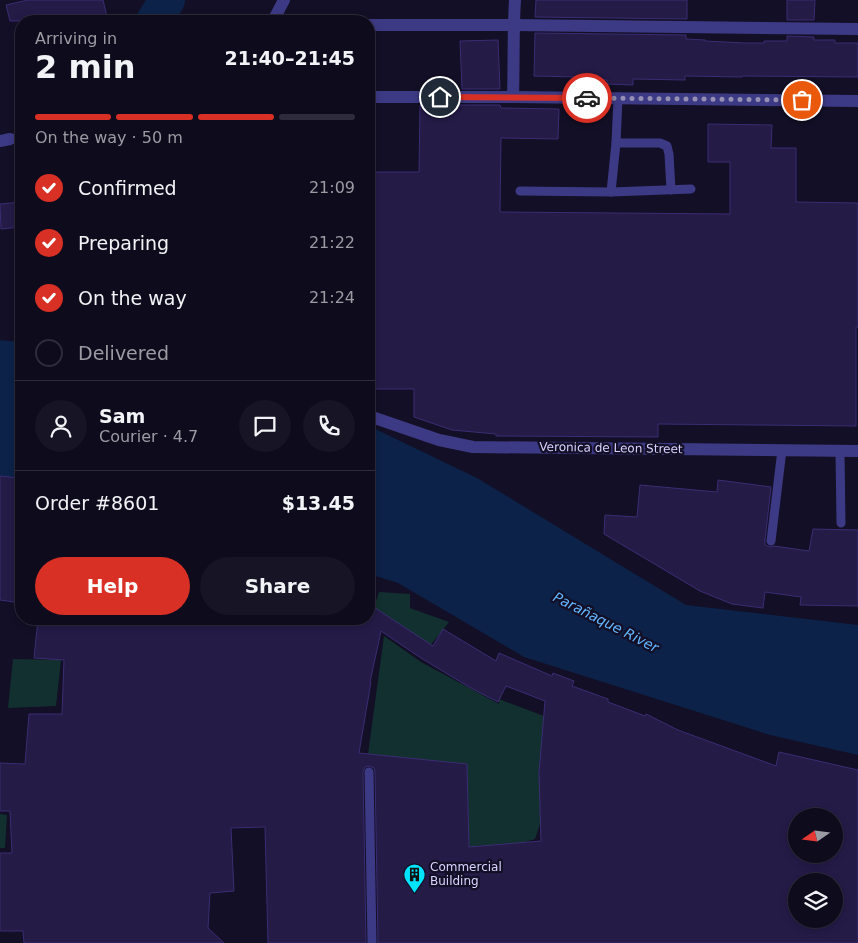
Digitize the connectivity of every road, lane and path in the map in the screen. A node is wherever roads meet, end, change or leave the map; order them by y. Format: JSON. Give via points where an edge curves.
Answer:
{"nodes":[{"id":1,"x":284,"y":0,"type":"edge"},
{"id":2,"x":515,"y":0,"type":"edge"},
{"id":3,"x":276,"y":15,"type":"edge"},
{"id":4,"x":375,"y":25,"type":"edge"},
{"id":5,"x":513,"y":25,"type":"junction"},
{"id":6,"x":858,"y":29,"type":"edge"},
{"id":7,"x":375,"y":97,"type":"edge"},
{"id":8,"x":513,"y":97,"type":"junction"},
{"id":9,"x":618,"y":98,"type":"junction"},
{"id":10,"x":858,"y":101,"type":"edge"},
{"id":11,"x":616,"y":143,"type":"junction"},
{"id":12,"x":691,"y":189,"type":"dead end"},
{"id":13,"x":671,"y":190,"type":"junction"},
{"id":14,"x":520,"y":191,"type":"dead end"},
{"id":15,"x":610,"y":192,"type":"junction"},
{"id":16,"x":375,"y":418,"type":"edge"},
{"id":17,"x":782,"y":450,"type":"junction"},
{"id":18,"x":840,"y":451,"type":"junction"},
{"id":19,"x":858,"y":451,"type":"edge"},
{"id":20,"x":841,"y":523,"type":"dead end"},
{"id":21,"x":770,"y":541,"type":"dead end"},
{"id":22,"x":370,"y":772,"type":"dead end"},
{"id":23,"x":372,"y":943,"type":"edge"}],
"edges":[{"from":1,"to":3,"type":"street"},
{"from":2,"to":5,"type":"street"},
{"from":4,"to":5,"type":"street"},
{"from":5,"to":6,"type":"street"},
{"from":5,"to":8,"type":"street"},
{"from":7,"to":8,"type":"street"},
{"from":8,"to":9,"type":"street"},
{"from":9,"to":10,"type":"street"},
{"from":9,"to":11,"type":"lane"},
{"from":11,"to":13,"type":"lane","via":[[660,143],[667,146]]},
{"from":11,"to":15,"type":"lane"},
{"from":12,"to":13,"type":"lane"},
{"from":13,"to":15,"type":"lane"},
{"from":14,"to":15,"type":"lane"},
{"from":16,"to":17,"type":"street","name":"Veronica de Leon Street","via":[[439,440],[473,447]]},
{"from":17,"to":18,"type":"street","name":"Veronica de Leon Street"},
{"from":17,"to":21,"type":"lane"},
{"from":18,"to":19,"type":"street","name":"Veronica de Leon Street"},
{"from":18,"to":20,"type":"lane"},
{"from":22,"to":23,"type":"lane"}]}
